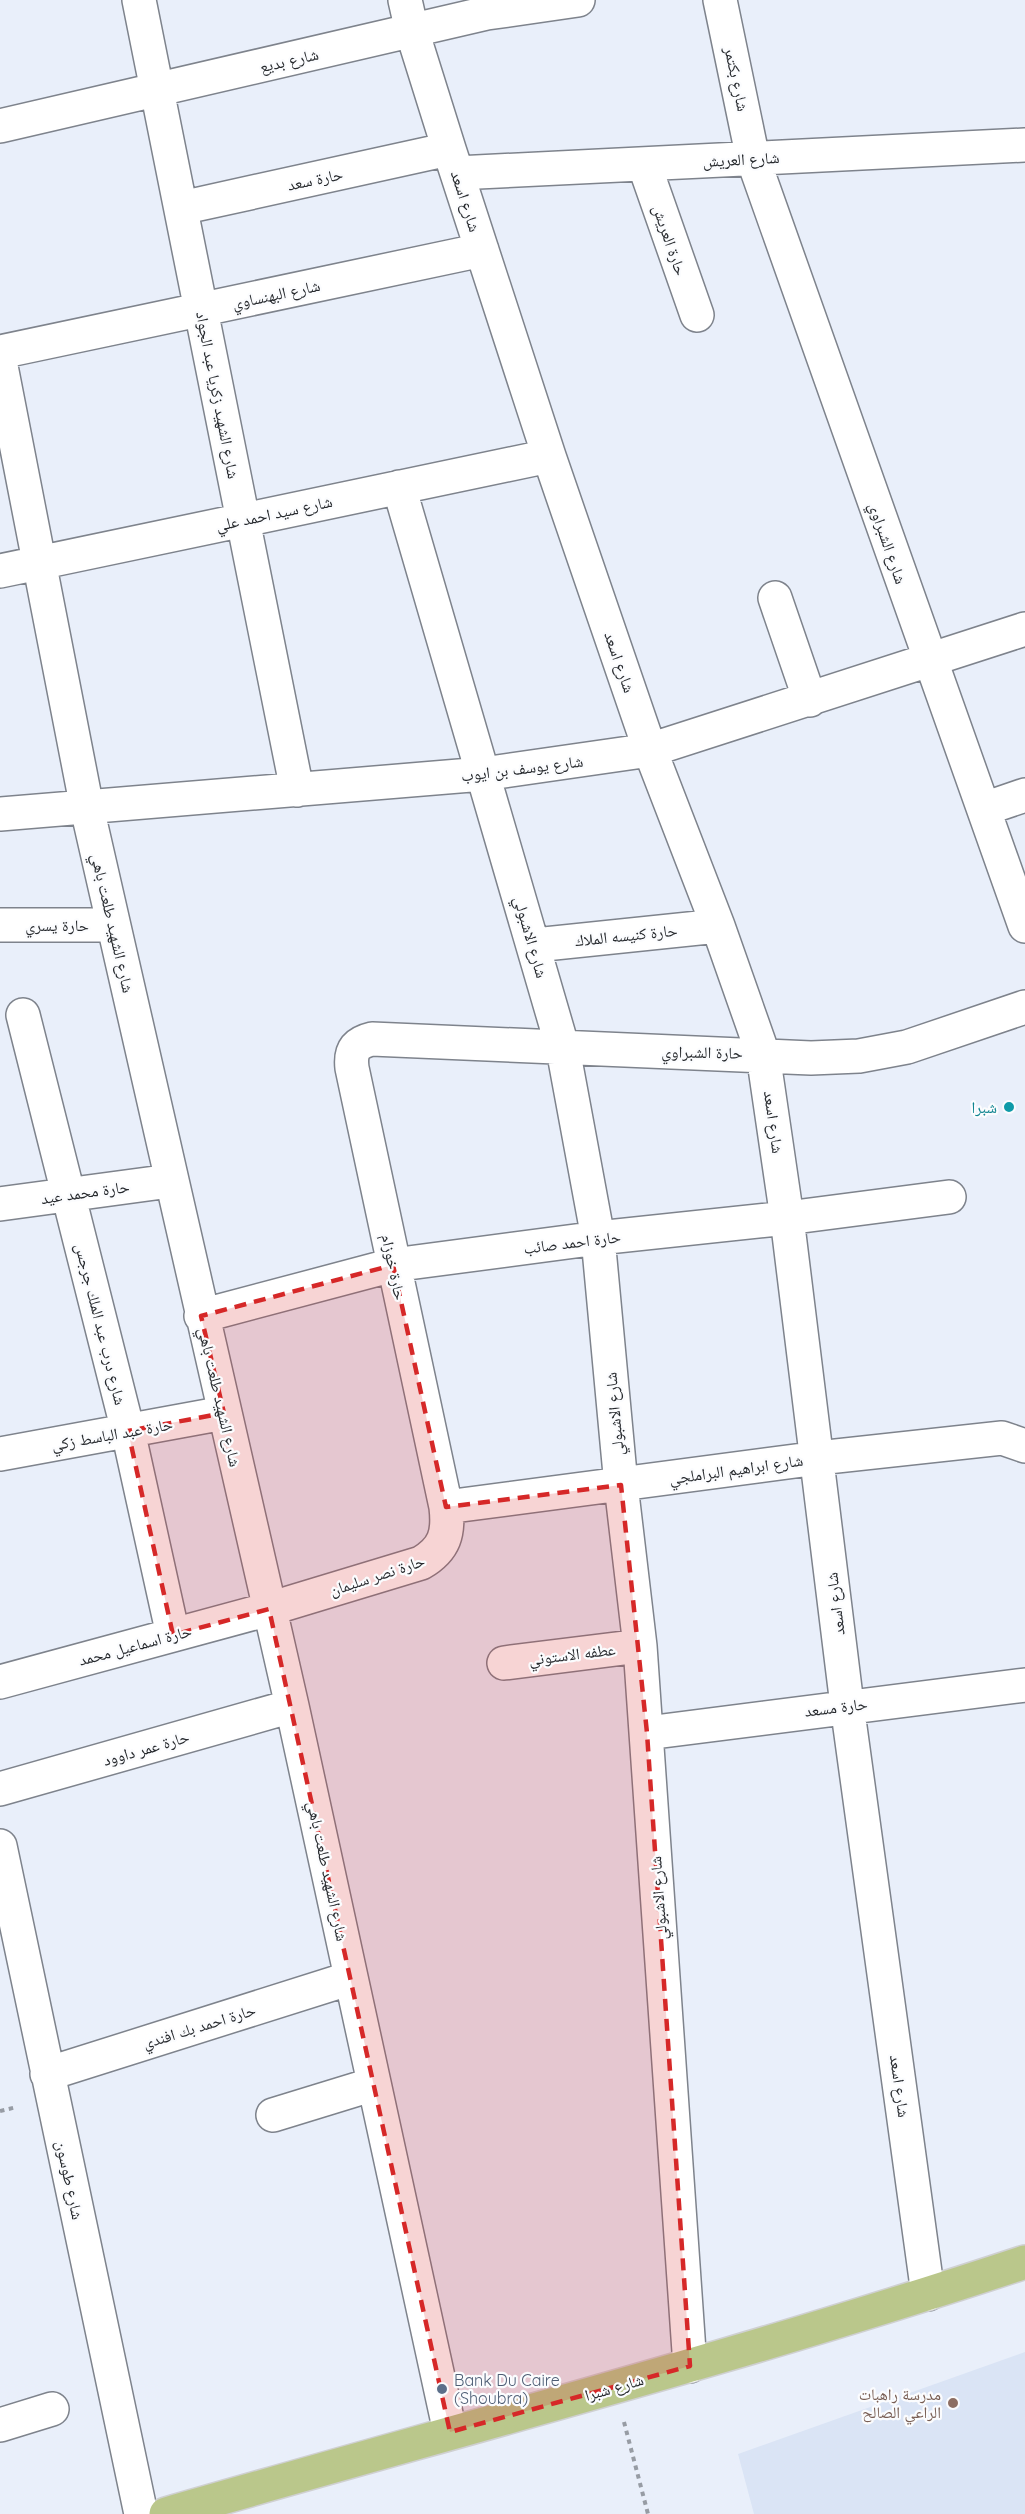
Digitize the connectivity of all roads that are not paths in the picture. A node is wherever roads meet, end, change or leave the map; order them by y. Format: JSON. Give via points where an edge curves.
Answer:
{"nodes":[{"id":1,"x":139,"y":0,"type":"edge"},
{"id":2,"x":405,"y":0,"type":"edge"},
{"id":3,"x":578,"y":0,"type":"edge"},
{"id":4,"x":720,"y":0,"type":"edge"},
{"id":5,"x":412,"y":31,"type":"junction"},
{"id":6,"x":157,"y":90,"type":"junction"},
{"id":7,"x":0,"y":126,"type":"edge"},
{"id":8,"x":1025,"y":146,"type":"edge"},
{"id":9,"x":753,"y":159,"type":"junction"},
{"id":10,"x":453,"y":161,"type":"junction"},
{"id":11,"x":644,"y":164,"type":"junction"},
{"id":12,"x":180,"y":208,"type":"junction"},
{"id":13,"x":482,"y":250,"type":"junction"},
{"id":14,"x":201,"y":309,"type":"junction"},
{"id":15,"x":697,"y":315,"type":"dead end"},
{"id":16,"x":0,"y":352,"type":"edge"},
{"id":17,"x":0,"y":361,"type":"edge"},
{"id":18,"x":549,"y":456,"type":"junction"},
{"id":19,"x":399,"y":487,"type":"junction"},
{"id":20,"x":243,"y":520,"type":"junction"},
{"id":21,"x":39,"y":563,"type":"junction"},
{"id":22,"x":0,"y":571,"type":"edge"},
{"id":23,"x":775,"y":598,"type":"dead end"},
{"id":24,"x":1025,"y":629,"type":"edge"},
{"id":25,"x":929,"y":659,"type":"junction"},
{"id":26,"x":810,"y":700,"type":"junction"},
{"id":27,"x":650,"y":750,"type":"junction"},
{"id":28,"x":483,"y":774,"type":"junction"},
{"id":29,"x":297,"y":790,"type":"junction"},
{"id":30,"x":1025,"y":795,"type":"edge"},
{"id":31,"x":87,"y":808,"type":"junction"},
{"id":32,"x":984,"y":809,"type":"junction"},
{"id":33,"x":0,"y":814,"type":"edge"},
{"id":34,"x":0,"y":925,"type":"edge"},
{"id":35,"x":113,"y":925,"type":"junction"},
{"id":36,"x":718,"y":926,"type":"junction"},
{"id":37,"x":1025,"y":926,"type":"edge"},
{"id":38,"x":535,"y":945,"type":"junction"},
{"id":39,"x":1025,"y":1007,"type":"edge"},
{"id":40,"x":23,"y":1015,"type":"dead end"},
{"id":41,"x":372,"y":1039,"type":"joint"},
{"id":42,"x":563,"y":1049,"type":"junction"},
{"id":43,"x":763,"y":1054,"type":"junction"},
{"id":44,"x":170,"y":1181,"type":"junction"},
{"id":45,"x":68,"y":1195,"type":"junction"},
{"id":46,"x":949,"y":1197,"type":"dead end"},
{"id":47,"x":0,"y":1204,"type":"edge"},
{"id":48,"x":788,"y":1218,"type":"junction"},
{"id":49,"x":598,"y":1238,"type":"junction"},
{"id":50,"x":393,"y":1265,"type":"junction"},
{"id":51,"x":201,"y":1316,"type":"junction"},
{"id":52,"x":224,"y":1413,"type":"junction"},
{"id":53,"x":128,"y":1431,"type":"junction"},
{"id":54,"x":1025,"y":1446,"type":"edge"},
{"id":55,"x":0,"y":1454,"type":"edge"},
{"id":56,"x":818,"y":1458,"type":"junction"},
{"id":57,"x":621,"y":1485,"type":"junction"},
{"id":58,"x":446,"y":1507,"type":"junction"},
{"id":59,"x":269,"y":1609,"type":"junction"},
{"id":60,"x":173,"y":1635,"type":"junction"},
{"id":61,"x":640,"y":1646,"type":"junction"},
{"id":62,"x":504,"y":1664,"type":"dead end"},
{"id":63,"x":0,"y":1682,"type":"edge"},
{"id":64,"x":1025,"y":1684,"type":"edge"},
{"id":65,"x":848,"y":1705,"type":"junction"},
{"id":66,"x":292,"y":1706,"type":"junction"},
{"id":67,"x":647,"y":1733,"type":"junction"},
{"id":68,"x":0,"y":1790,"type":"edge"},
{"id":69,"x":0,"y":1846,"type":"edge"},
{"id":70,"x":4,"y":1889,"type":"edge"},
{"id":71,"x":351,"y":1978,"type":"junction"},
{"id":72,"x":47,"y":2074,"type":"junction"},
{"id":73,"x":374,"y":2084,"type":"junction"},
{"id":74,"x":273,"y":2115,"type":"dead end"},
{"id":75,"x":1025,"y":2262,"type":"edge"},
{"id":76,"x":928,"y":2294,"type":"junction"},
{"id":77,"x":690,"y":2366,"type":"junction"},
{"id":78,"x":52,"y":2409,"type":"dead end"},
{"id":79,"x":0,"y":2425,"type":"edge"},
{"id":80,"x":450,"y":2432,"type":"junction"},
{"id":81,"x":141,"y":2514,"type":"edge"},
{"id":82,"x":166,"y":2514,"type":"edge"}],
"edges":[{"from":1,"to":6,"type":"street","name":"شارع الشهيد زكريا عبد الجواد"},
{"from":2,"to":5,"type":"street","name":"شارع اسعد"},
{"from":3,"to":5,"type":"street","name":"شارع بديع"},
{"from":4,"to":9,"type":"street","name":"شارع بكتمر"},
{"from":5,"to":6,"type":"street","name":"شارع بديع"},
{"from":5,"to":10,"type":"street","name":"شارع اسعد"},
{"from":6,"to":7,"type":"street","name":"شارع بديع"},
{"from":6,"to":12,"type":"street","name":"شارع الشهيد زكريا عبد الجواد"},
{"from":8,"to":9,"type":"street","name":"شارع العريش"},
{"from":9,"to":11,"type":"street","name":"شارع العريش"},
{"from":9,"to":25,"type":"street","name":"شارع الشبراوي"},
{"from":10,"to":11,"type":"street","name":"شارع العريش"},
{"from":10,"to":12,"type":"street","name":"حارة سعد"},
{"from":10,"to":13,"type":"street","name":"شارع اسعد"},
{"from":11,"to":15,"type":"street","name":"حارة العريش"},
{"from":12,"to":14,"type":"street","name":"شارع الشهيد زكريا عبد الجواد"},
{"from":13,"to":14,"type":"street","name":"شارع البهنساوي"},
{"from":13,"to":18,"type":"street","name":"شارع اسعد"},
{"from":14,"to":16,"type":"street","name":"شارع البهنساوي"},
{"from":14,"to":20,"type":"street","name":"شارع الشهيد زكريا عبد الجواد"},
{"from":17,"to":21,"type":"street","name":"شارع الشهيد طلعت باهي"},
{"from":18,"to":19,"type":"street","name":"شارع سيد احمد علي"},
{"from":18,"to":27,"type":"street","name":"شارع اسعد"},
{"from":19,"to":20,"type":"street","name":"شارع سيد احمد علي"},
{"from":19,"to":28,"type":"street","name":"شارع الاشبولي"},
{"from":20,"to":21,"type":"street","name":"شارع سيد احمد علي"},
{"from":20,"to":29,"type":"street","name":"شارع الشهيد زكريا عبد الجواد"},
{"from":21,"to":22,"type":"street","name":"شارع سيد احمد علي"},
{"from":21,"to":31,"type":"street","name":"شارع الشهيد طلعت باهي"},
{"from":23,"to":26,"type":"street"},
{"from":24,"to":25,"type":"street","name":"شارع يوسف بن ايوب"},
{"from":25,"to":26,"type":"street","name":"شارع يوسف بن ايوب"},
{"from":25,"to":32,"type":"street","name":"شارع الشبراوي"},
{"from":26,"to":27,"type":"street","name":"شارع يوسف بن ايوب"},
{"from":27,"to":28,"type":"street","name":"شارع يوسف بن ايوب"},
{"from":27,"to":36,"type":"street","name":"شارع اسعد"},
{"from":28,"to":29,"type":"street","name":"شارع يوسف بن ايوب"},
{"from":28,"to":38,"type":"street","name":"شارع الاشبولي"},
{"from":29,"to":31,"type":"street","name":"شارع يوسف بن ايوب"},
{"from":30,"to":32,"type":"street"},
{"from":31,"to":33,"type":"street","name":"شارع يوسف بن ايوب"},
{"from":31,"to":35,"type":"street","name":"شارع الشهيد طلعت باهي"},
{"from":32,"to":37,"type":"street","name":"شارع الشبراوي"},
{"from":34,"to":35,"type":"street","name":"حارة يسري"},
{"from":35,"to":44,"type":"street","name":"شارع الشهيد طلعت باهي"},
{"from":36,"to":38,"type":"street","name":"حارة كنيسه الملاك"},
{"from":36,"to":43,"type":"street","name":"شارع اسعد"},
{"from":38,"to":42,"type":"street","name":"شارع الاشبولي"},
{"from":39,"to":43,"type":"street","name":"حارة الشبراوي","via":[[907,1047],[859,1056]]},
{"from":40,"to":45,"type":"street","name":"شارع درب عبد الملك جرجس"},
{"from":41,"to":42,"type":"street","name":"حارة الشبراوي"},
{"from":41,"to":50,"type":"street","name":"حارة خوزام","via":[[354,1047],[351,1058]]},
{"from":42,"to":43,"type":"street","name":"حارة الشبراوي"},
{"from":42,"to":49,"type":"street","name":"شارع الاشبولي"},
{"from":43,"to":48,"type":"street","name":"شارع اسعد"},
{"from":44,"to":45,"type":"street","name":"حارة محمد عيد"},
{"from":44,"to":51,"type":"street","name":"شارع الشهيد طلعت باهي"},
{"from":45,"to":47,"type":"street","name":"حارة محمد عيد"},
{"from":45,"to":53,"type":"street","name":"شارع درب عبد الملك جرجس"},
{"from":46,"to":48,"type":"street","name":"حارة احمد صائب"},
{"from":48,"to":49,"type":"street","name":"حارة احمد صائب"},
{"from":48,"to":56,"type":"street","name":"شارع اسعد"},
{"from":49,"to":50,"type":"street","name":"حارة احمد صائب"},
{"from":49,"to":57,"type":"street","name":"شارع الاشبولي"},
{"from":50,"to":51,"type":"street","name":"حارة احمد صائب"},
{"from":50,"to":58,"type":"street","name":"حارة خوزام"},
{"from":51,"to":52,"type":"street","name":"شارع الشهيد طلعت باهي"},
{"from":52,"to":53,"type":"street","name":"حارة عبد الباسط زكي"},
{"from":52,"to":59,"type":"street","name":"شارع الشهيد طلعت باهي"},
{"from":53,"to":55,"type":"street","name":"حارة عبد الباسط زكي"},
{"from":53,"to":60,"type":"street","name":"شارع درب عبد الملك جرجس"},
{"from":54,"to":56,"type":"street","name":"شارع ابراهيم البراملجي","via":[[1002,1438]]},
{"from":56,"to":57,"type":"street","name":"شارع ابراهيم البراملجي"},
{"from":56,"to":65,"type":"street","name":"شارع اسعد"},
{"from":57,"to":58,"type":"street","name":"شارع ابراهيم البراملجي"},
{"from":57,"to":61,"type":"street","name":"شارع الاشبولي"},
{"from":58,"to":59,"type":"street","name":"حارة نصر سليمان","via":[[445,1541],[435,1555],[421,1563]]},
{"from":59,"to":60,"type":"street","name":"حارة اسماعيل محمد"},
{"from":59,"to":66,"type":"street","name":"شارع الشهيد طلعت باهي"},
{"from":60,"to":63,"type":"street","name":"حارة اسماعيل محمد"},
{"from":61,"to":62,"type":"street","name":"عطفه الاستوني"},
{"from":61,"to":67,"type":"street","name":"شارع الاشبولي"},
{"from":64,"to":65,"type":"street","name":"حارة مسعد"},
{"from":65,"to":67,"type":"street","name":"حارة مسعد"},
{"from":65,"to":76,"type":"street","name":"شارع اسعد"},
{"from":66,"to":68,"type":"street","name":"حارة عمر داوود"},
{"from":66,"to":71,"type":"street","name":"شارع الشهيد طلعت باهي"},
{"from":67,"to":77,"type":"street","name":"شارع الاشبولي"},
{"from":69,"to":70,"type":"street","name":"شارع طوسون"},
{"from":70,"to":72,"type":"street","name":"شارع طوسون"},
{"from":71,"to":72,"type":"street","name":"حارة احمد بك افندي"},
{"from":71,"to":73,"type":"street","name":"شارع الشهيد طلعت باهي"},
{"from":72,"to":81,"type":"street","name":"شارع طوسون"},
{"from":73,"to":74,"type":"street"},
{"from":73,"to":80,"type":"street","name":"شارع الشهيد طلعت باهي"},
{"from":75,"to":76,"type":"main road","name":"شارع شبرا"},
{"from":76,"to":77,"type":"main road","name":"شارع شبرا"},
{"from":77,"to":80,"type":"main road","name":"شارع شبرا"},
{"from":78,"to":79,"type":"street"},
{"from":80,"to":82,"type":"main road","name":"شارع شبرا"}]}
